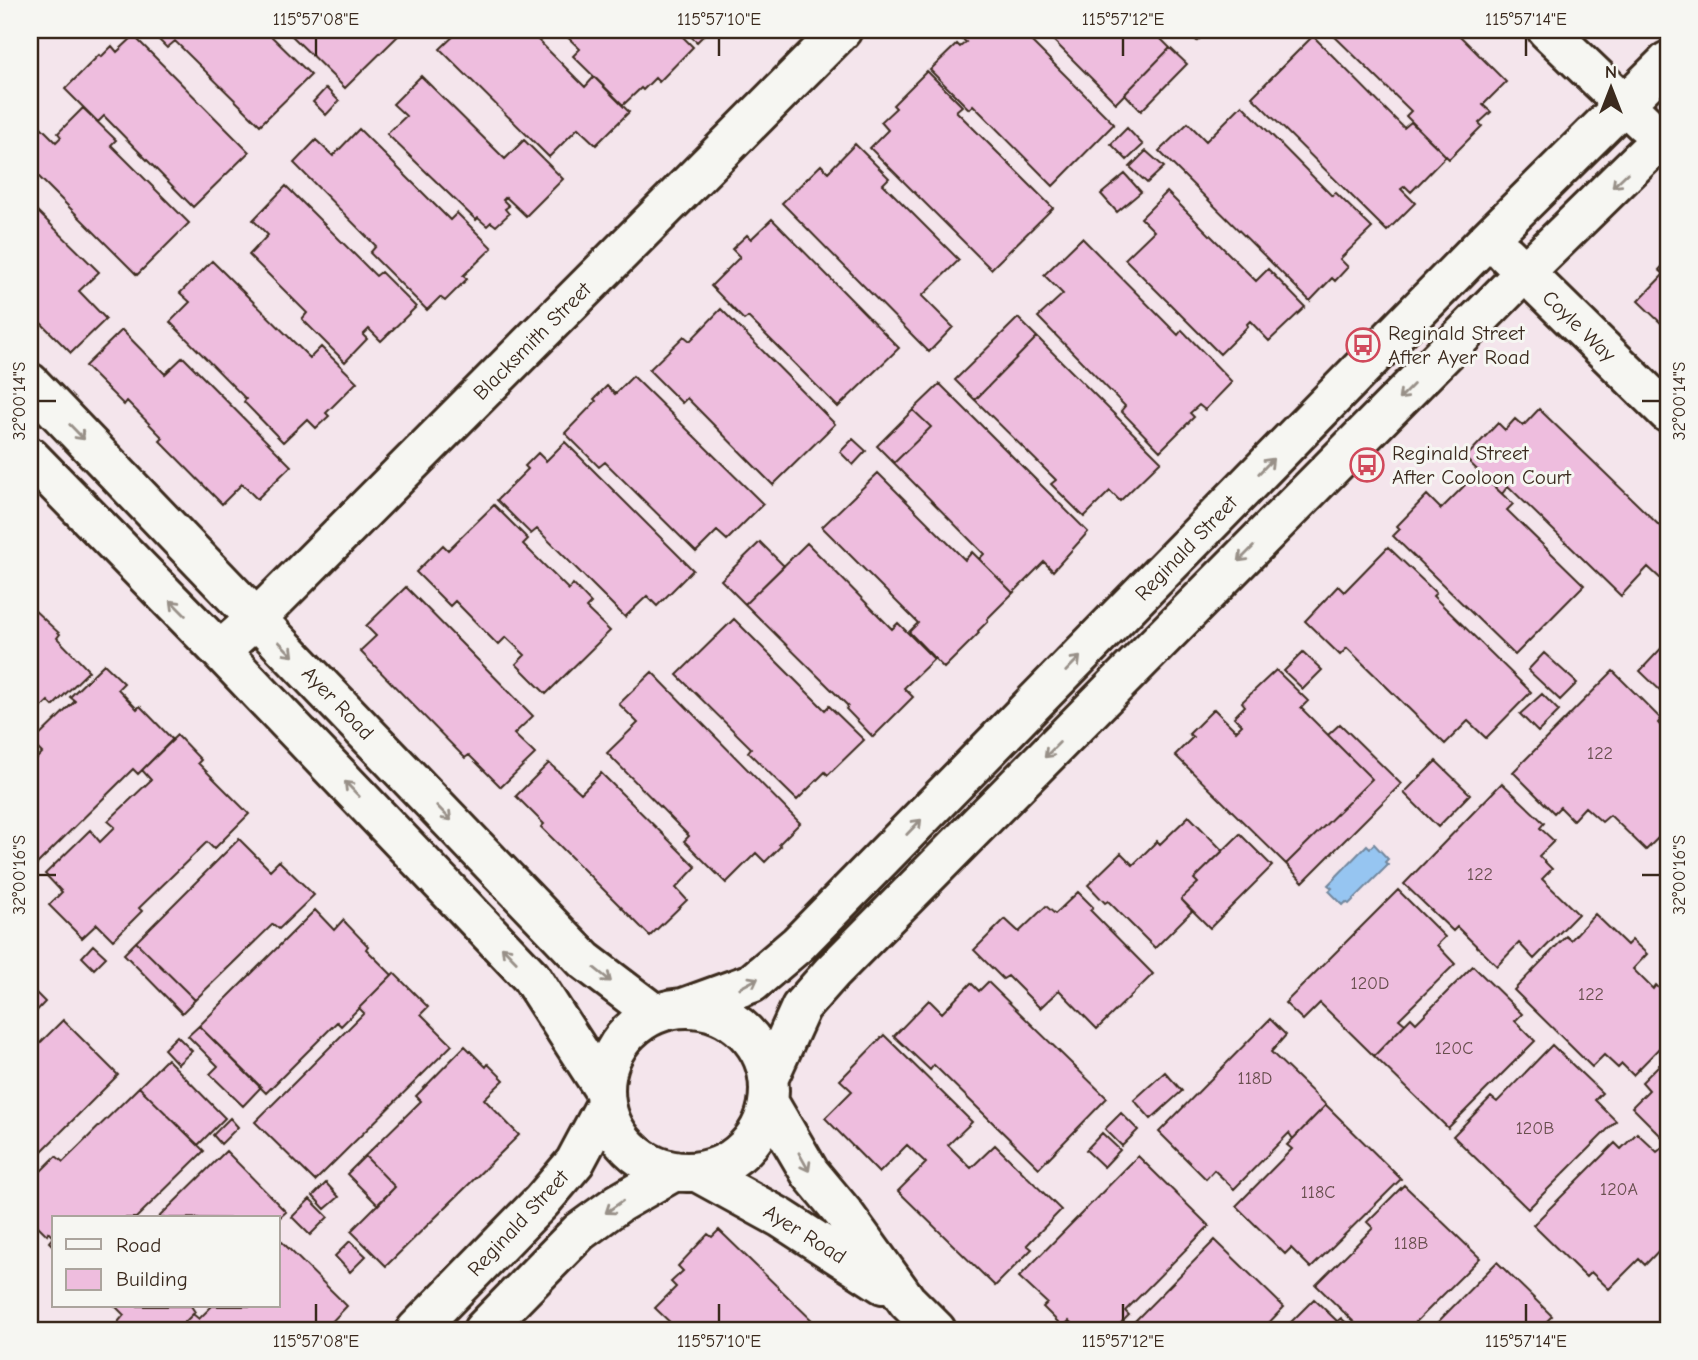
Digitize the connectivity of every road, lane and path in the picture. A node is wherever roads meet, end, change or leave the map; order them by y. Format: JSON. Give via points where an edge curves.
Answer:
{"nodes":[{"id":1,"x":842,"y":30,"type":"edge"},
{"id":2,"x":1547,"y":30,"type":"edge"},
{"id":3,"x":1668,"y":61,"type":"edge"},
{"id":4,"x":1625,"y":105,"type":"junction"},
{"id":5,"x":1665,"y":135,"type":"edge"},
{"id":6,"x":1489,"y":238,"type":"junction"},
{"id":7,"x":1525,"y":272,"type":"junction"},
{"id":8,"x":30,"y":383,"type":"edge"},
{"id":9,"x":1668,"y":413,"type":"edge"},
{"id":10,"x":30,"y":457,"type":"edge"},
{"id":11,"x":257,"y":618,"type":"junction"},
{"id":12,"x":220,"y":651,"type":"junction"},
{"id":13,"x":670,"y":1011,"type":"junction"},
{"id":14,"x":769,"y":1090,"type":"junction"},
{"id":15,"x":605,"y":1098,"type":"junction"},
{"id":16,"x":686,"y":1172,"type":"junction"},
{"id":17,"x":907,"y":1301,"type":"junction"},
{"id":18,"x":416,"y":1330,"type":"edge"},
{"id":19,"x":483,"y":1330,"type":"edge"},
{"id":20,"x":936,"y":1330,"type":"edge"}],
"edges":[{"from":1,"to":11,"type":"street","name":"Blacksmith Street"},
{"from":2,"to":4,"type":"street"},
{"from":3,"to":4,"type":"street","name":"Reginald Street"},
{"from":4,"to":5,"type":"street"},
{"from":4,"to":6,"type":"street","name":"Reginald Street"},
{"from":5,"to":7,"type":"street","one_way":true},
{"from":6,"to":7,"type":"street","name":"Coyle Way"},
{"from":13,"to":6,"type":"street","name":"Reginald Street","one_way":true,"via":[[752,983],[799,944]]},
{"from":7,"to":9,"type":"street","name":"Coyle Way"},
{"from":7,"to":14,"type":"street","one_way":true,"via":[[832,972],[801,1007]]},
{"from":8,"to":11,"type":"street","name":"Ayer Road","one_way":true},
{"from":12,"to":10,"type":"street","one_way":true},
{"from":11,"to":12,"type":"street","name":"Blacksmith Street"},
{"from":11,"to":13,"type":"street","name":"Ayer Road","one_way":true,"via":[[584,960]]},
{"from":15,"to":12,"type":"street","one_way":true,"via":[[531,977]]},
{"from":13,"to":14,"type":"street","via":[[710,1011],[731,1020],[749,1035],[762,1055]]},
{"from":13,"to":15,"type":"street","via":[[634,1026],[618,1044],[607,1066]]},
{"from":14,"to":16,"type":"street","via":[[761,1128],[746,1150],[724,1164]]},
{"from":14,"to":17,"type":"street","name":"Ayer Road","one_way":true,"via":[[810,1173]]},
{"from":15,"to":16,"type":"street","via":[[624,1145],[647,1162]]},
{"from":15,"to":18,"type":"street","name":"Reginald Street","via":[[575,1162]]},
{"from":16,"to":17,"type":"street","name":"Ayer Road","via":[[793,1225]]},
{"from":16,"to":19,"type":"street","one_way":true,"via":[[619,1203],[579,1232]]},
{"from":17,"to":20,"type":"street","name":"Ayer Road"}]}
